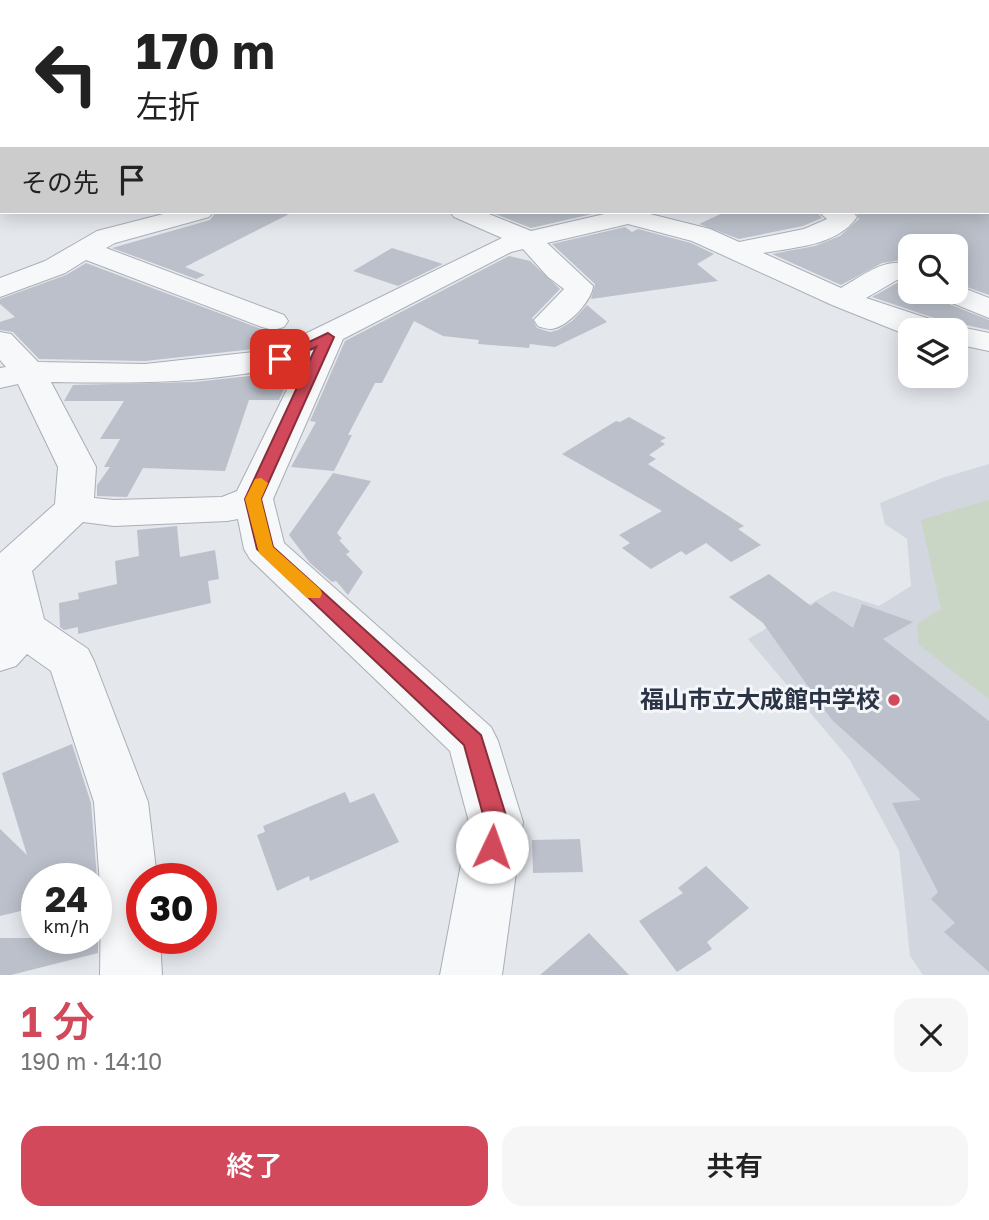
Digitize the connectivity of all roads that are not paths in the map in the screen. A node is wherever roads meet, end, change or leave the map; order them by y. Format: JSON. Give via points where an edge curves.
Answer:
{"nodes":[{"id":1,"x":192,"y":214,"type":"edge"},
{"id":2,"x":468,"y":214,"type":"edge"},
{"id":3,"x":633,"y":214,"type":"edge"},
{"id":4,"x":837,"y":214,"type":"edge"},
{"id":5,"x":529,"y":240,"type":"junction"},
{"id":6,"x":85,"y":250,"type":"junction"},
{"id":7,"x":739,"y":251,"type":"junction"},
{"id":8,"x":898,"y":270,"type":"edge"},
{"id":9,"x":0,"y":288,"type":"edge"},
{"id":10,"x":842,"y":299,"type":"junction"},
{"id":11,"x":968,"y":300,"type":"edge"},
{"id":12,"x":989,"y":309,"type":"edge"},
{"id":13,"x":549,"y":320,"type":"dead end"},
{"id":14,"x":898,"y":320,"type":"edge"},
{"id":15,"x":273,"y":321,"type":"dead end"},
{"id":16,"x":328,"y":337,"type":"junction"},
{"id":17,"x":968,"y":338,"type":"edge"},
{"id":18,"x":989,"y":342,"type":"edge"},
{"id":19,"x":10,"y":364,"type":"edge"},
{"id":20,"x":253,"y":499,"type":"junction"},
{"id":21,"x":75,"y":508,"type":"junction"},
{"id":22,"x":11,"y":641,"type":"edge"},
{"id":23,"x":131,"y":975,"type":"edge"},
{"id":24,"x":471,"y":975,"type":"edge"}],
"edges":[{"from":1,"to":6,"type":"street","via":[[106,237]]},
{"from":2,"to":5,"type":"street"},
{"from":3,"to":5,"type":"street"},
{"from":3,"to":7,"type":"street"},
{"from":4,"to":7,"type":"street","via":[[844,217],[839,224],[797,240],[751,245]]},
{"from":5,"to":13,"type":"street","via":[[579,286],[578,294]]},
{"from":5,"to":16,"type":"street","via":[[502,246],[447,272]]},
{"from":6,"to":9,"type":"street"},
{"from":6,"to":15,"type":"street"},
{"from":7,"to":10,"type":"street"},
{"from":8,"to":10,"type":"street"},
{"from":10,"to":14,"type":"street"},
{"from":11,"to":12,"type":"street"},
{"from":16,"to":19,"type":"street","via":[[280,359],[145,374]]},
{"from":16,"to":20,"type":"street"},
{"from":17,"to":18,"type":"street"},
{"from":19,"to":21,"type":"street","via":[[77,467]]},
{"from":20,"to":21,"type":"street","via":[[228,509],[114,513]]},
{"from":20,"to":24,"type":"street","via":[[265,549],[473,741],[496,822]]},
{"from":21,"to":22,"type":"street","via":[[10,568]]},
{"from":22,"to":23,"type":"street","via":[[71,661],[121,802]]}]}
